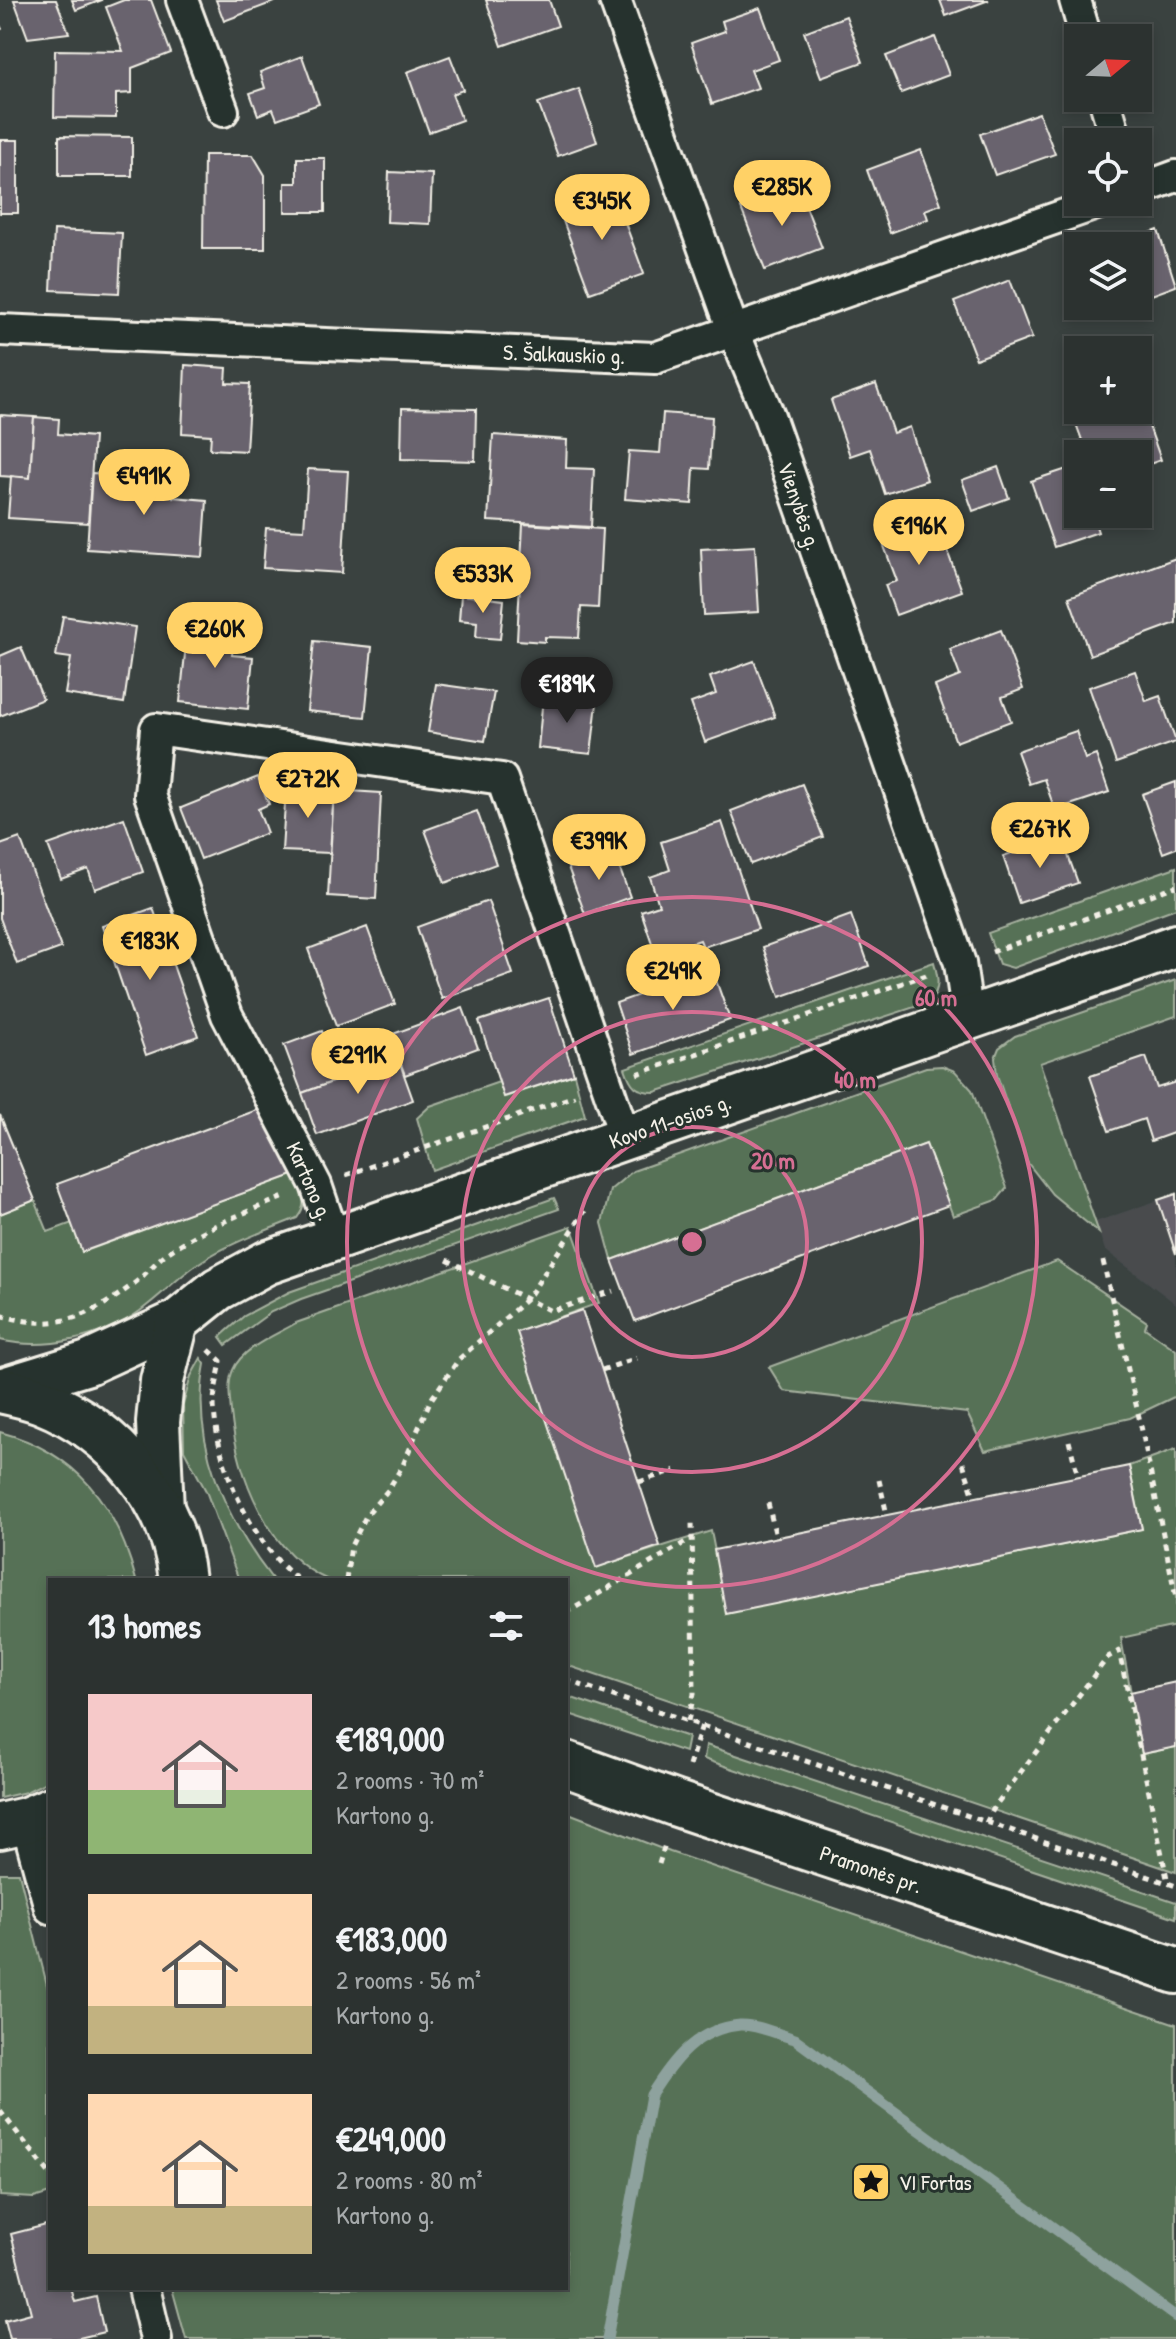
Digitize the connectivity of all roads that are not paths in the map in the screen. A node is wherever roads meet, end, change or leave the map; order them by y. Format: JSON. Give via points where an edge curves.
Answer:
{"nodes":[{"id":1,"x":182,"y":0,"type":"edge"},
{"id":2,"x":615,"y":0,"type":"edge"},
{"id":3,"x":1075,"y":0,"type":"edge"},
{"id":4,"x":1082,"y":24,"type":"edge"},
{"id":5,"x":223,"y":111,"type":"dead end"},
{"id":6,"x":1176,"y":176,"type":"edge"},
{"id":7,"x":1152,"y":185,"type":"edge"},
{"id":8,"x":1064,"y":215,"type":"edge"},
{"id":9,"x":0,"y":330,"type":"edge"},
{"id":10,"x":733,"y":330,"type":"junction"},
{"id":11,"x":1176,"y":946,"type":"edge"},
{"id":12,"x":968,"y":1018,"type":"junction"},
{"id":13,"x":625,"y":1137,"type":"junction"},
{"id":14,"x":334,"y":1238,"type":"junction"},
{"id":15,"x":177,"y":1322,"type":"junction"},
{"id":16,"x":0,"y":1390,"type":"edge"},
{"id":17,"x":172,"y":1544,"type":"edge"},
{"id":18,"x":202,"y":1578,"type":"edge"},
{"id":19,"x":568,"y":1765,"type":"edge"},
{"id":20,"x":25,"y":1819,"type":"edge"},
{"id":21,"x":48,"y":1901,"type":"edge"},
{"id":22,"x":1176,"y":1971,"type":"edge"},
{"id":23,"x":144,"y":2290,"type":"edge"},
{"id":24,"x":156,"y":2339,"type":"edge"}],
"edges":[{"from":1,"to":5,"type":"street"},
{"from":2,"to":10,"type":"street","name":"Vienybės g."},
{"from":3,"to":4,"type":"street"},
{"from":6,"to":7,"type":"street"},
{"from":8,"to":10,"type":"street","name":"S. Šalkauskio g."},
{"from":9,"to":10,"type":"street","name":"S. Šalkauskio g.","via":[[655,358]]},
{"from":10,"to":12,"type":"street","name":"Vienybės g.","via":[[769,416],[960,963]]},
{"from":11,"to":12,"type":"main road","name":"Kovo 11-osios g."},
{"from":12,"to":13,"type":"main road","name":"Kovo 11-osios g."},
{"from":13,"to":14,"type":"main road","name":"Kovo 11-osios g."},
{"from":13,"to":14,"type":"street","name":"Kartono g.","via":[[502,779],[156,729],[150,795],[227,1015],[316,1185]]},
{"from":14,"to":15,"type":"main road","name":"Kovo 11-osios g.","via":[[266,1263],[218,1289]]},
{"from":15,"to":16,"type":"main road","name":"Kovo 11-osios g.","via":[[88,1363]]},
{"from":15,"to":17,"type":"main road","via":[[158,1422]]},
{"from":16,"to":17,"type":"main road","via":[[41,1401],[112,1444],[140,1475]]},
{"from":17,"to":18,"type":"main road"},
{"from":19,"to":22,"type":"main road","name":"Pramonės pr."},
{"from":20,"to":21,"type":"street"},
{"from":23,"to":24,"type":"street"}]}
